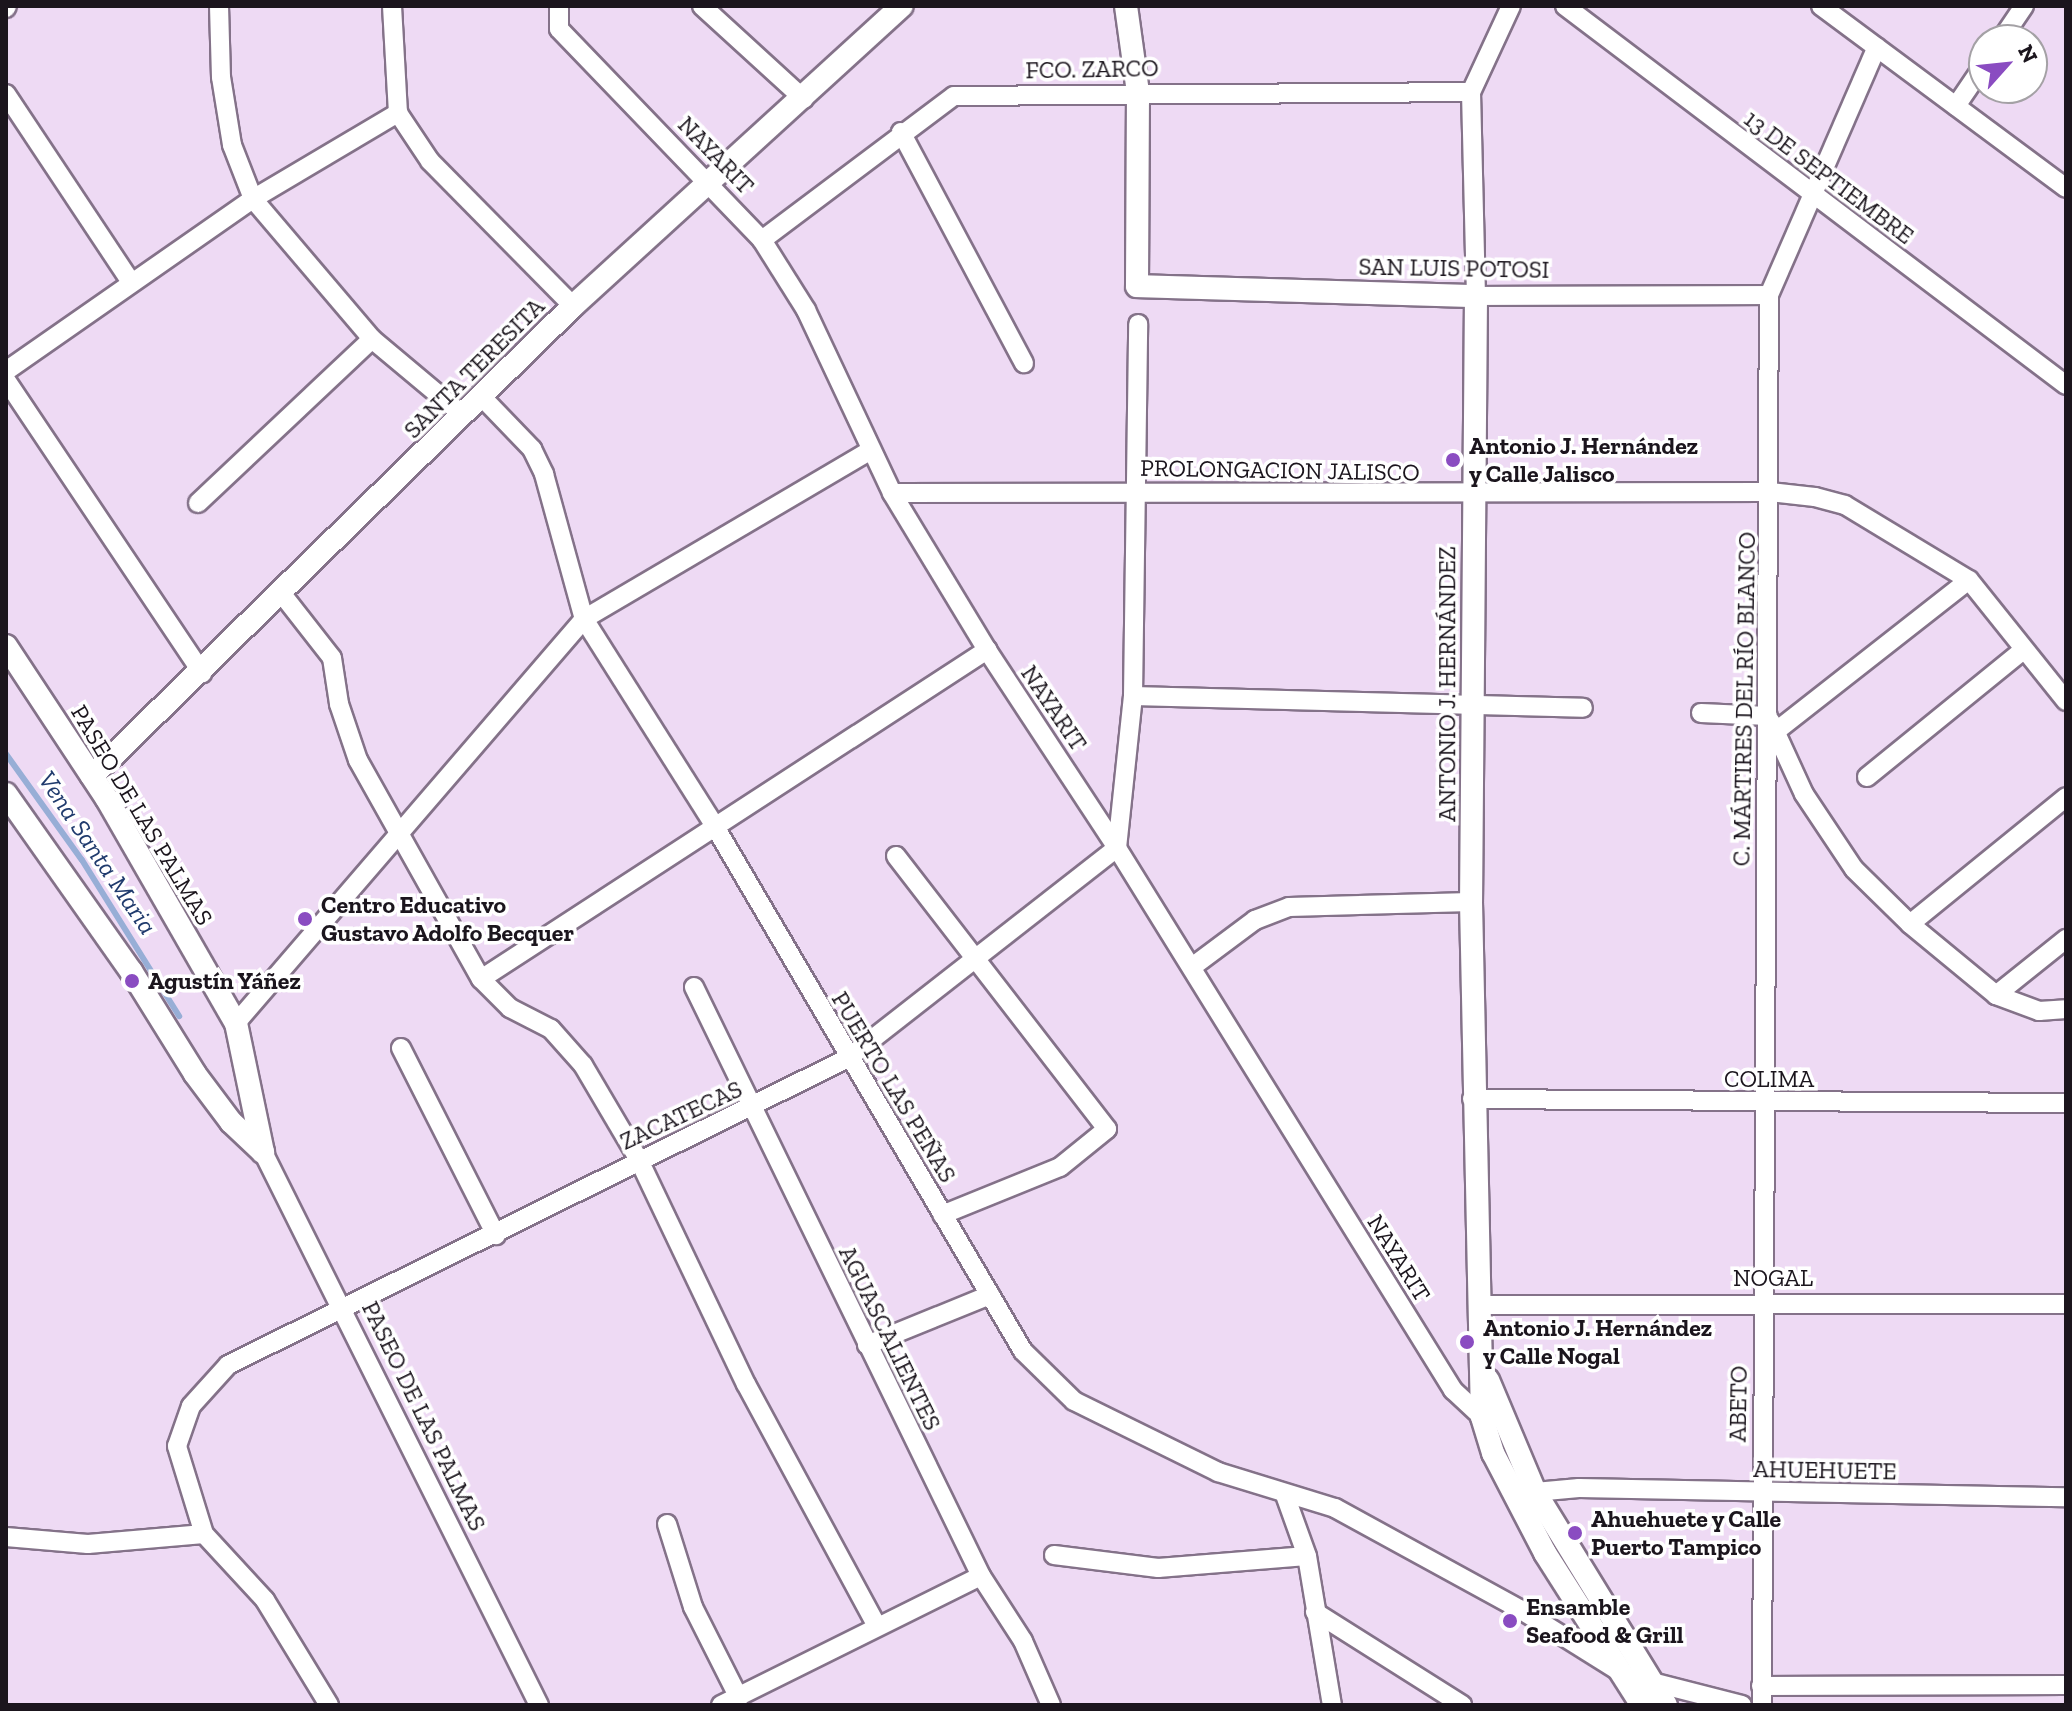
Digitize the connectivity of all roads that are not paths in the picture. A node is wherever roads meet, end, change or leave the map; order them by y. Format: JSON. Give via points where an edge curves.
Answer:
{"nodes":[{"id":1,"x":219,"y":6,"type":"edge"},
{"id":2,"x":392,"y":6,"type":"edge"},
{"id":3,"x":559,"y":6,"type":"edge"},
{"id":4,"x":702,"y":6,"type":"edge"},
{"id":5,"x":1126,"y":6,"type":"edge"},
{"id":6,"x":1511,"y":6,"type":"edge"},
{"id":7,"x":1565,"y":6,"type":"edge"},
{"id":8,"x":1821,"y":6,"type":"edge"},
{"id":9,"x":2024,"y":6,"type":"edge"},
{"id":10,"x":891,"y":9,"type":"edge"},
{"id":11,"x":2012,"y":24,"type":"edge"},
{"id":12,"x":1877,"y":47,"type":"junction"},
{"id":13,"x":1968,"y":88,"type":"edge"},
{"id":14,"x":1138,"y":92,"type":"junction"},
{"id":15,"x":1471,"y":92,"type":"junction"},
{"id":16,"x":6,"y":94,"type":"edge"},
{"id":17,"x":804,"y":99,"type":"junction"},
{"id":18,"x":1956,"y":106,"type":"junction"},
{"id":19,"x":398,"y":113,"type":"junction"},
{"id":20,"x":901,"y":132,"type":"junction"},
{"id":21,"x":712,"y":183,"type":"junction"},
{"id":22,"x":2066,"y":188,"type":"edge"},
{"id":23,"x":1813,"y":196,"type":"junction"},
{"id":24,"x":253,"y":199,"type":"junction"},
{"id":25,"x":762,"y":240,"type":"junction"},
{"id":26,"x":131,"y":282,"type":"junction"},
{"id":27,"x":1769,"y":295,"type":"junction"},
{"id":28,"x":1476,"y":296,"type":"junction"},
{"id":29,"x":573,"y":306,"type":"junction"},
{"id":30,"x":1138,"y":324,"type":"dead end"},
{"id":31,"x":372,"y":339,"type":"junction"},
{"id":32,"x":1024,"y":363,"type":"dead end"},
{"id":33,"x":6,"y":371,"type":"edge"},
{"id":34,"x":6,"y":380,"type":"edge"},
{"id":35,"x":2066,"y":385,"type":"edge"},
{"id":36,"x":481,"y":396,"type":"junction"},
{"id":37,"x":463,"y":415,"type":"junction"},
{"id":38,"x":871,"y":450,"type":"junction"},
{"id":39,"x":1139,"y":492,"type":"junction"},
{"id":40,"x":1770,"y":492,"type":"junction"},
{"id":41,"x":892,"y":493,"type":"junction"},
{"id":42,"x":1473,"y":496,"type":"junction"},
{"id":43,"x":198,"y":503,"type":"dead end"},
{"id":44,"x":1969,"y":580,"type":"junction"},
{"id":45,"x":282,"y":594,"type":"junction"},
{"id":46,"x":584,"y":619,"type":"junction"},
{"id":47,"x":6,"y":646,"type":"edge"},
{"id":48,"x":987,"y":650,"type":"junction"},
{"id":49,"x":2023,"y":650,"type":"junction"},
{"id":50,"x":202,"y":673,"type":"junction"},
{"id":51,"x":1133,"y":696,"type":"junction"},
{"id":52,"x":2066,"y":701,"type":"edge"},
{"id":53,"x":1474,"y":703,"type":"junction"},
{"id":54,"x":1583,"y":708,"type":"dead end"},
{"id":55,"x":1701,"y":713,"type":"dead end"},
{"id":56,"x":1772,"y":724,"type":"junction"},
{"id":57,"x":92,"y":776,"type":"junction"},
{"id":58,"x":1867,"y":777,"type":"dead end"},
{"id":59,"x":6,"y":794,"type":"edge"},
{"id":60,"x":2066,"y":797,"type":"edge"},
{"id":61,"x":714,"y":825,"type":"junction"},
{"id":62,"x":399,"y":832,"type":"junction"},
{"id":63,"x":1117,"y":848,"type":"junction"},
{"id":64,"x":896,"y":856,"type":"dead end"},
{"id":65,"x":1471,"y":902,"type":"junction"},
{"id":66,"x":1910,"y":924,"type":"junction"},
{"id":67,"x":2066,"y":939,"type":"edge"},
{"id":68,"x":974,"y":960,"type":"junction"},
{"id":69,"x":1192,"y":967,"type":"junction"},
{"id":70,"x":481,"y":979,"type":"junction"},
{"id":71,"x":694,"y":987,"type":"dead end"},
{"id":72,"x":1996,"y":995,"type":"junction"},
{"id":73,"x":2066,"y":1009,"type":"edge"},
{"id":74,"x":236,"y":1023,"type":"junction"},
{"id":75,"x":401,"y":1048,"type":"dead end"},
{"id":76,"x":848,"y":1058,"type":"junction"},
{"id":77,"x":1472,"y":1099,"type":"junction"},
{"id":78,"x":2066,"y":1103,"type":"edge"},
{"id":79,"x":1763,"y":1104,"type":"junction"},
{"id":80,"x":749,"y":1109,"type":"junction"},
{"id":81,"x":263,"y":1152,"type":"junction"},
{"id":82,"x":639,"y":1160,"type":"junction"},
{"id":83,"x":942,"y":1215,"type":"junction"},
{"id":84,"x":496,"y":1235,"type":"junction"},
{"id":85,"x":990,"y":1295,"type":"junction"},
{"id":86,"x":1763,"y":1301,"type":"junction"},
{"id":87,"x":2066,"y":1304,"type":"edge"},
{"id":88,"x":1481,"y":1305,"type":"junction"},
{"id":89,"x":343,"y":1311,"type":"junction"},
{"id":90,"x":867,"y":1345,"type":"junction"},
{"id":91,"x":1492,"y":1416,"type":"junction"},
{"id":92,"x":1535,"y":1492,"type":"junction"},
{"id":93,"x":1760,"y":1494,"type":"junction"},
{"id":94,"x":1285,"y":1495,"type":"junction"},
{"id":95,"x":2066,"y":1497,"type":"edge"},
{"id":96,"x":667,"y":1524,"type":"dead end"},
{"id":97,"x":204,"y":1534,"type":"junction"},
{"id":98,"x":6,"y":1537,"type":"edge"},
{"id":99,"x":1054,"y":1555,"type":"dead end"},
{"id":100,"x":1307,"y":1556,"type":"junction"},
{"id":101,"x":981,"y":1576,"type":"junction"},
{"id":102,"x":1315,"y":1612,"type":"junction"},
{"id":103,"x":877,"y":1626,"type":"junction"},
{"id":104,"x":1622,"y":1673,"type":"junction"},
{"id":105,"x":1652,"y":1683,"type":"junction"},
{"id":106,"x":2066,"y":1685,"type":"edge"},
{"id":107,"x":1761,"y":1686,"type":"junction"},
{"id":108,"x":739,"y":1698,"type":"junction"},
{"id":109,"x":329,"y":1705,"type":"edge"},
{"id":110,"x":539,"y":1705,"type":"edge"},
{"id":111,"x":721,"y":1705,"type":"edge"},
{"id":112,"x":1051,"y":1705,"type":"edge"},
{"id":113,"x":1332,"y":1705,"type":"edge"},
{"id":114,"x":1462,"y":1705,"type":"edge"},
{"id":115,"x":1642,"y":1705,"type":"edge"},
{"id":116,"x":1666,"y":1705,"type":"edge"},
{"id":117,"x":1742,"y":1705,"type":"edge"},
{"id":118,"x":1762,"y":1705,"type":"edge"}],
"edges":[{"from":1,"to":24,"type":"street","via":[[221,77],[232,145]]},
{"from":2,"to":19,"type":"street"},
{"from":3,"to":21,"type":"street","name":"NAYARIT","via":[[559,29]]},
{"from":4,"to":17,"type":"street"},
{"from":5,"to":14,"type":"street"},
{"from":6,"to":15,"type":"street","name":"ANTONIO J. HERNÁNDEZ"},
{"from":7,"to":23,"type":"street","name":"13 DE SEPTIEMBRE"},
{"from":8,"to":12,"type":"street"},
{"from":9,"to":11,"type":"street"},
{"from":10,"to":17,"type":"street","name":"SANTA TERESITA"},
{"from":12,"to":18,"type":"street"},
{"from":12,"to":23,"type":"street"},
{"from":13,"to":18,"type":"street"},
{"from":14,"to":15,"type":"street","name":"FCO. ZARCO"},
{"from":14,"to":20,"type":"street","name":"FCO. ZARCO","via":[[954,96]]},
{"from":14,"to":28,"type":"street","name":"SAN LUIS POTOSI","via":[[1137,286]]},
{"from":15,"to":28,"type":"street","name":"ANTONIO J. HERNÁNDEZ"},
{"from":16,"to":26,"type":"street"},
{"from":17,"to":21,"type":"street","name":"SANTA TERESITA"},
{"from":18,"to":22,"type":"street"},
{"from":19,"to":24,"type":"street"},
{"from":19,"to":29,"type":"street","via":[[430,161]]},
{"from":20,"to":25,"type":"street","name":"FCO. ZARCO"},
{"from":20,"to":32,"type":"street"},
{"from":21,"to":25,"type":"street","name":"NAYARIT"},
{"from":21,"to":29,"type":"street","name":"SANTA TERESITA"},
{"from":23,"to":27,"type":"street"},
{"from":23,"to":35,"type":"street","name":"13 DE SEPTIEMBRE"},
{"from":24,"to":26,"type":"street"},
{"from":24,"to":31,"type":"street"},
{"from":25,"to":38,"type":"street","name":"NAYARIT","via":[[806,310]]},
{"from":26,"to":33,"type":"street"},
{"from":27,"to":28,"type":"street","name":"SAN LUIS POTOSI"},
{"from":27,"to":40,"type":"street","name":"C. MÁRTIRES DEL RÍO BLANCO"},
{"from":28,"to":42,"type":"street","name":"ANTONIO J. HERNÁNDEZ"},
{"from":29,"to":36,"type":"street","name":"SANTA TERESITA"},
{"from":30,"to":39,"type":"street"},
{"from":31,"to":37,"type":"street"},
{"from":31,"to":43,"type":"street"},
{"from":34,"to":50,"type":"street"},
{"from":36,"to":37,"type":"street","name":"SANTA TERESITA"},
{"from":36,"to":46,"type":"street","name":"PUERTO LAS PEÑAS","via":[[532,449],[544,474]]},
{"from":37,"to":45,"type":"street","name":"SANTA TERESITA"},
{"from":38,"to":41,"type":"street","name":"NAYARIT"},
{"from":38,"to":46,"type":"street"},
{"from":39,"to":41,"type":"street","name":"PROLONGACION JALISCO"},
{"from":39,"to":42,"type":"street","name":"PROLONGACION JALISCO"},
{"from":39,"to":51,"type":"street"},
{"from":40,"to":42,"type":"street","name":"PROLONGACION JALISCO"},
{"from":40,"to":44,"type":"street","name":"PROLONGACION JALISCO","via":[[1845,505]]},
{"from":40,"to":56,"type":"street","name":"C. MÁRTIRES DEL RÍO BLANCO"},
{"from":41,"to":48,"type":"street","name":"NAYARIT"},
{"from":42,"to":53,"type":"street","name":"ANTONIO J. HERNÁNDEZ"},
{"from":44,"to":49,"type":"street","name":"PROLONGACION JALISCO"},
{"from":44,"to":56,"type":"street"},
{"from":45,"to":50,"type":"street","name":"SANTA TERESITA"},
{"from":45,"to":62,"type":"street","via":[[332,658],[339,704],[358,760]]},
{"from":46,"to":61,"type":"street","name":"PUERTO LAS PEÑAS"},
{"from":46,"to":62,"type":"street"},
{"from":47,"to":57,"type":"street","name":"PASEO DE LAS PALMAS"},
{"from":48,"to":61,"type":"street"},
{"from":48,"to":63,"type":"street","name":"NAYARIT"},
{"from":49,"to":52,"type":"street","name":"PROLONGACION JALISCO"},
{"from":49,"to":58,"type":"street"},
{"from":50,"to":57,"type":"street","name":"SANTA TERESITA"},
{"from":51,"to":53,"type":"street"},
{"from":51,"to":63,"type":"street"},
{"from":53,"to":54,"type":"street"},
{"from":53,"to":65,"type":"street","name":"ANTONIO J. HERNÁNDEZ"},
{"from":55,"to":56,"type":"street"},
{"from":56,"to":66,"type":"street","via":[[1804,794],[1854,869]]},
{"from":56,"to":79,"type":"street","name":"C. MÁRTIRES DEL RÍO BLANCO"},
{"from":57,"to":74,"type":"street","name":"PASEO DE LAS PALMAS"},
{"from":59,"to":81,"type":"street","name":"PASEO DE LAS PALMAS","via":[[131,971],[195,1074],[231,1122]]},
{"from":60,"to":66,"type":"street"},
{"from":61,"to":70,"type":"street"},
{"from":61,"to":76,"type":"street","name":"PUERTO LAS PEÑAS"},
{"from":62,"to":70,"type":"street"},
{"from":62,"to":74,"type":"street"},
{"from":63,"to":68,"type":"street","name":"ZACATECAS"},
{"from":63,"to":69,"type":"street","name":"NAYARIT"},
{"from":64,"to":68,"type":"street"},
{"from":65,"to":69,"type":"street","via":[[1289,907],[1255,920]]},
{"from":65,"to":77,"type":"street","name":"ANTONIO J. HERNÁNDEZ"},
{"from":66,"to":72,"type":"street"},
{"from":67,"to":72,"type":"street"},
{"from":68,"to":76,"type":"street","name":"ZACATECAS"},
{"from":68,"to":83,"type":"street","via":[[1107,1129],[1060,1167]]},
{"from":69,"to":91,"type":"street","name":"NAYARIT","via":[[1453,1390]]},
{"from":70,"to":82,"type":"street","via":[[510,1008],[551,1029],[583,1065]]},
{"from":71,"to":80,"type":"street","name":"AGUASCALIENTES"},
{"from":72,"to":73,"type":"street","via":[[2039,1011]]},
{"from":74,"to":81,"type":"street","name":"PASEO DE LAS PALMAS"},
{"from":75,"to":84,"type":"street"},
{"from":76,"to":80,"type":"street","name":"ZACATECAS"},
{"from":76,"to":83,"type":"street","name":"PUERTO LAS PEÑAS"},
{"from":77,"to":79,"type":"street","name":"COLIMA"},
{"from":77,"to":88,"type":"street","name":"ANTONIO J. HERNÁNDEZ"},
{"from":78,"to":79,"type":"street","name":"COLIMA"},
{"from":79,"to":86,"type":"street","name":"ABETO"},
{"from":80,"to":82,"type":"street","name":"ZACATECAS"},
{"from":80,"to":90,"type":"street","name":"AGUASCALIENTES"},
{"from":81,"to":89,"type":"street","name":"PASEO DE LAS PALMAS"},
{"from":82,"to":84,"type":"street","name":"ZACATECAS"},
{"from":82,"to":103,"type":"street","via":[[746,1384]]},
{"from":83,"to":85,"type":"street","name":"PUERTO LAS PEÑAS"},
{"from":84,"to":89,"type":"street","name":"ZACATECAS"},
{"from":85,"to":90,"type":"street"},
{"from":85,"to":94,"type":"street","name":"PUERTO LAS PEÑAS","via":[[1023,1351],[1074,1401],[1218,1472]]},
{"from":86,"to":87,"type":"street","name":"NOGAL"},
{"from":86,"to":88,"type":"street","name":"NOGAL"},
{"from":86,"to":93,"type":"street","name":"ABETO"},
{"from":88,"to":91,"type":"street","name":"ANTONIO J. HERNÁNDEZ"},
{"from":89,"to":97,"type":"street","name":"ZACATECAS","via":[[228,1365],[191,1406],[177,1446]]},
{"from":89,"to":110,"type":"street","name":"PASEO DE LAS PALMAS"},
{"from":90,"to":101,"type":"street","name":"AGUASCALIENTES"},
{"from":91,"to":92,"type":"street"},
{"from":91,"to":104,"type":"street","via":[[1493,1453],[1545,1553]]},
{"from":92,"to":93,"type":"street","name":"AHUEHUETE","via":[[1579,1488]]},
{"from":92,"to":105,"type":"street"},
{"from":93,"to":95,"type":"street","name":"AHUEHUETE"},
{"from":93,"to":107,"type":"street","name":"ABETO"},
{"from":94,"to":100,"type":"street"},
{"from":94,"to":104,"type":"street","name":"PUERTO LAS PEÑAS","via":[[1335,1508],[1368,1525]]},
{"from":96,"to":108,"type":"street","via":[[693,1607]]},
{"from":97,"to":98,"type":"street","via":[[88,1544]]},
{"from":97,"to":109,"type":"street","via":[[265,1600]]},
{"from":99,"to":100,"type":"street","via":[[1158,1568]]},
{"from":100,"to":102,"type":"street"},
{"from":101,"to":103,"type":"street"},
{"from":101,"to":112,"type":"street","name":"AGUASCALIENTES","via":[[1023,1641]]},
{"from":102,"to":113,"type":"street"},
{"from":102,"to":114,"type":"street"},
{"from":103,"to":108,"type":"street"},
{"from":104,"to":105,"type":"street","name":"PUERTO LAS PEÑAS"},
{"from":104,"to":115,"type":"street"},
{"from":105,"to":116,"type":"street"},
{"from":105,"to":117,"type":"street","name":"PUERTO LAS PEÑAS"},
{"from":106,"to":107,"type":"street"},
{"from":107,"to":118,"type":"street","name":"ABETO"},
{"from":108,"to":111,"type":"street"}]}
